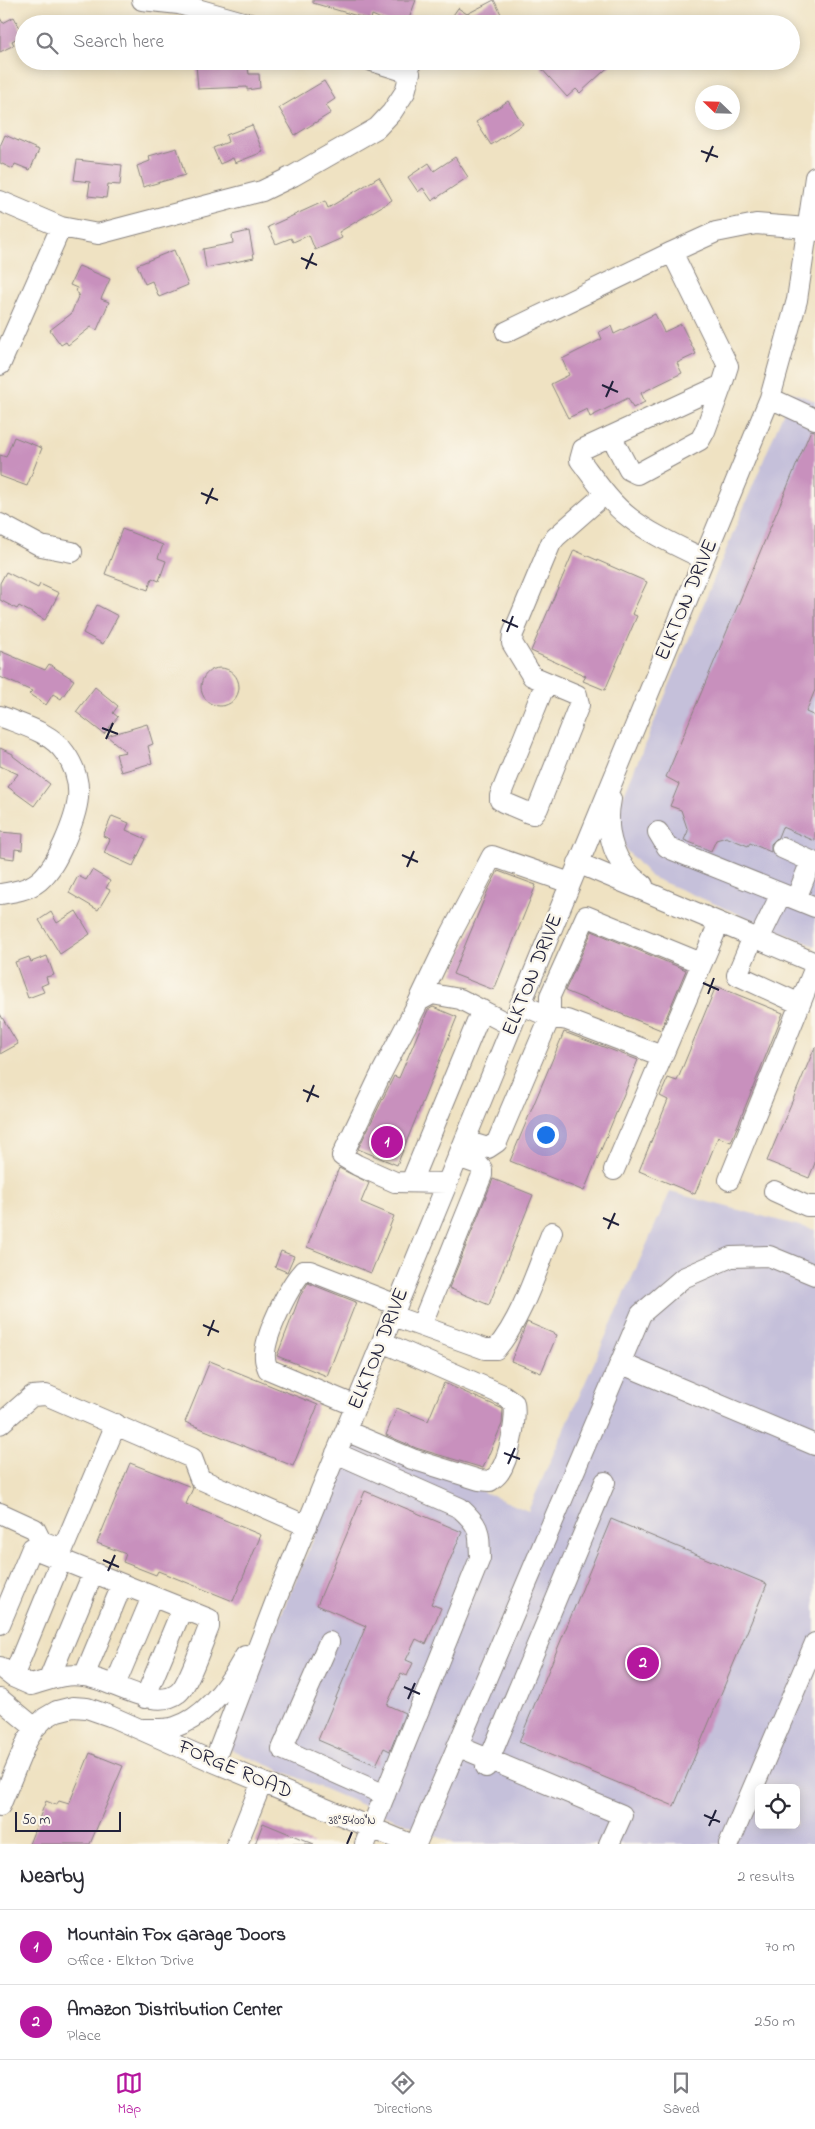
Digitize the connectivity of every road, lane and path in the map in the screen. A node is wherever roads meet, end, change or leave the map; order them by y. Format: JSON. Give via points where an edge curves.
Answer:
{"nodes":[{"id":1,"x":142,"y":0,"type":"edge"},
{"id":2,"x":218,"y":15,"type":"edge"},
{"id":3,"x":400,"y":70,"type":"edge"},
{"id":4,"x":815,"y":177,"type":"edge"},
{"id":5,"x":0,"y":201,"type":"edge"},
{"id":6,"x":61,"y":227,"type":"junction"},
{"id":7,"x":811,"y":229,"type":"edge"},
{"id":8,"x":672,"y":252,"type":"junction"},
{"id":9,"x":506,"y":332,"type":"dead end"},
{"id":10,"x":0,"y":365,"type":"edge"},
{"id":11,"x":722,"y":385,"type":"junction"},
{"id":12,"x":770,"y":398,"type":"junction"},
{"id":13,"x":815,"y":419,"type":"edge"},
{"id":14,"x":611,"y":436,"type":"junction"},
{"id":15,"x":605,"y":494,"type":"junction"},
{"id":16,"x":0,"y":524,"type":"edge"},
{"id":17,"x":72,"y":552,"type":"dead end"},
{"id":18,"x":704,"y":559,"type":"junction"},
{"id":19,"x":546,"y":682,"type":"junction"},
{"id":20,"x":0,"y":716,"type":"edge"},
{"id":21,"x":616,"y":771,"type":"junction"},
{"id":22,"x":658,"y":832,"type":"dead end"},
{"id":23,"x":782,"y":848,"type":"dead end"},
{"id":24,"x":813,"y":862,"type":"edge"},
{"id":25,"x":578,"y":863,"type":"junction"},
{"id":26,"x":570,"y":883,"type":"junction"},
{"id":27,"x":0,"y":894,"type":"edge"},
{"id":28,"x":789,"y":896,"type":"junction"},
{"id":29,"x":668,"y":901,"type":"junction"},
{"id":30,"x":815,"y":907,"type":"edge"},
{"id":31,"x":718,"y":923,"type":"junction"},
{"id":32,"x":756,"y":938,"type":"junction"},
{"id":33,"x":701,"y":963,"type":"junction"},
{"id":34,"x":815,"y":965,"type":"edge"},
{"id":35,"x":419,"y":1001,"type":"junction"},
{"id":36,"x":520,"y":1004,"type":"junction"},
{"id":37,"x":800,"y":1004,"type":"junction"},
{"id":38,"x":482,"y":1010,"type":"junction"},
{"id":39,"x":550,"y":1017,"type":"junction"},
{"id":40,"x":512,"y":1026,"type":"junction"},
{"id":41,"x":662,"y":1056,"type":"junction"},
{"id":42,"x":461,"y":1149,"type":"junction"},
{"id":43,"x":614,"y":1170,"type":"dead end"},
{"id":44,"x":728,"y":1180,"type":"dead end"},
{"id":45,"x":411,"y":1182,"type":"junction"},
{"id":46,"x":447,"y":1183,"type":"junction"},
{"id":47,"x":774,"y":1190,"type":"dead end"},
{"id":48,"x":815,"y":1206,"type":"edge"},
{"id":49,"x":552,"y":1232,"type":"dead end"},
{"id":50,"x":815,"y":1275,"type":"edge"},
{"id":51,"x":395,"y":1310,"type":"junction"},
{"id":52,"x":421,"y":1326,"type":"junction"},
{"id":53,"x":382,"y":1342,"type":"junction"},
{"id":54,"x":620,"y":1363,"type":"junction"},
{"id":55,"x":356,"y":1406,"type":"junction"},
{"id":56,"x":0,"y":1424,"type":"edge"},
{"id":57,"x":116,"y":1424,"type":"junction"},
{"id":58,"x":346,"y":1431,"type":"junction"},
{"id":59,"x":815,"y":1445,"type":"edge"},
{"id":60,"x":336,"y":1454,"type":"junction"},
{"id":61,"x":605,"y":1482,"type":"dead end"},
{"id":62,"x":0,"y":1513,"type":"edge"},
{"id":63,"x":307,"y":1526,"type":"junction"},
{"id":64,"x":61,"y":1560,"type":"junction"},
{"id":65,"x":93,"y":1573,"type":"junction"},
{"id":66,"x":122,"y":1585,"type":"junction"},
{"id":67,"x":280,"y":1590,"type":"junction"},
{"id":68,"x":152,"y":1597,"type":"junction"},
{"id":69,"x":182,"y":1610,"type":"junction"},
{"id":70,"x":0,"y":1624,"type":"edge"},
{"id":71,"x":328,"y":1642,"type":"dead end"},
{"id":72,"x":815,"y":1643,"type":"edge"},
{"id":73,"x":7,"y":1672,"type":"edge"},
{"id":74,"x":84,"y":1676,"type":"junction"},
{"id":75,"x":50,"y":1679,"type":"junction"},
{"id":76,"x":115,"y":1685,"type":"junction"},
{"id":77,"x":145,"y":1698,"type":"junction"},
{"id":78,"x":0,"y":1700,"type":"edge"},
{"id":79,"x":35,"y":1728,"type":"junction"},
{"id":80,"x":139,"y":1729,"type":"junction"},
{"id":81,"x":457,"y":1746,"type":"junction"},
{"id":82,"x":214,"y":1762,"type":"junction"},
{"id":83,"x":487,"y":1763,"type":"junction"},
{"id":84,"x":262,"y":1782,"type":"junction"},
{"id":85,"x":385,"y":1796,"type":"junction"},
{"id":86,"x":0,"y":1806,"type":"edge"},
{"id":87,"x":368,"y":1836,"type":"edge"},
{"id":88,"x":237,"y":1844,"type":"edge"},
{"id":89,"x":410,"y":1844,"type":"edge"},
{"id":90,"x":416,"y":1844,"type":"edge"},
{"id":91,"x":610,"y":1844,"type":"edge"},
{"id":92,"x":728,"y":1844,"type":"edge"}],
"edges":[{"from":1,"to":2,"type":"street","via":[[179,4]]},
{"from":3,"to":6,"type":"street","via":[[410,73],[406,92],[376,128],[262,191],[98,234]]},
{"from":4,"to":7,"type":"street","name":"ELKTON DRIVE"},
{"from":5,"to":6,"type":"street"},
{"from":6,"to":10,"type":"street"},
{"from":7,"to":8,"type":"street","via":[[756,224],[716,232]]},
{"from":7,"to":12,"type":"street","name":"ELKTON DRIVE","via":[[797,300]]},
{"from":8,"to":9,"type":"street"},
{"from":8,"to":11,"type":"street","via":[[728,366]]},
{"from":11,"to":14,"type":"street"},
{"from":11,"to":14,"type":"street","via":[[703,436],[637,474],[629,470]]},
{"from":12,"to":13,"type":"street"},
{"from":12,"to":18,"type":"street","name":"ELKTON DRIVE"},
{"from":14,"to":15,"type":"street","via":[[583,449],[580,460]]},
{"from":15,"to":18,"type":"street","via":[[630,518],[659,537]]},
{"from":15,"to":19,"type":"street","via":[[551,543],[513,634],[512,643],[528,671]]},
{"from":16,"to":17,"type":"street","via":[[41,546]]},
{"from":18,"to":21,"type":"street","name":"ELKTON DRIVE"},
{"from":19,"to":19,"type":"street","via":[[578,696],[579,705],[536,812],[529,813],[503,802],[500,796]]},
{"from":20,"to":27,"type":"street","via":[[55,741],[72,764],[79,791],[74,821],[49,871],[28,888]]},
{"from":21,"to":25,"type":"street","name":"ELKTON DRIVE"},
{"from":21,"to":29,"type":"street","via":[[609,806],[612,848],[630,876]]},
{"from":22,"to":28,"type":"street","via":[[667,847],[673,850]]},
{"from":23,"to":24,"type":"street"},
{"from":24,"to":28,"type":"street"},
{"from":25,"to":26,"type":"street","name":"ELKTON DRIVE"},
{"from":25,"to":29,"type":"street"},
{"from":26,"to":35,"type":"street","via":[[492,856]]},
{"from":26,"to":36,"type":"street","name":"ELKTON DRIVE"},
{"from":28,"to":30,"type":"street"},
{"from":28,"to":32,"type":"street"},
{"from":29,"to":31,"type":"street"},
{"from":31,"to":32,"type":"street"},
{"from":31,"to":33,"type":"street"},
{"from":32,"to":34,"type":"street"},
{"from":32,"to":37,"type":"street","via":[[736,975]]},
{"from":33,"to":39,"type":"street","via":[[586,916],[550,996]]},
{"from":33,"to":41,"type":"street"},
{"from":34,"to":37,"type":"street"},
{"from":35,"to":38,"type":"street","via":[[432,994],[460,999]]},
{"from":35,"to":45,"type":"street","via":[[342,1156],[395,1182]]},
{"from":36,"to":39,"type":"street"},
{"from":36,"to":40,"type":"street","name":"ELKTON DRIVE"},
{"from":37,"to":44,"type":"street"},
{"from":38,"to":40,"type":"street"},
{"from":38,"to":45,"type":"street"},
{"from":39,"to":41,"type":"street","via":[[567,1020]]},
{"from":39,"to":42,"type":"street","via":[[497,1142],[488,1148]]},
{"from":40,"to":42,"type":"street","name":"ELKTON DRIVE"},
{"from":41,"to":43,"type":"street"},
{"from":42,"to":46,"type":"street","name":"ELKTON DRIVE"},
{"from":42,"to":52,"type":"street","via":[[478,1164],[482,1175]]},
{"from":45,"to":46,"type":"street"},
{"from":46,"to":51,"type":"street","name":"ELKTON DRIVE"},
{"from":47,"to":48,"type":"street","via":[[807,1206]]},
{"from":49,"to":52,"type":"street","via":[[505,1339],[496,1348],[485,1349]]},
{"from":50,"to":54,"type":"street","via":[[769,1256],[731,1257],[683,1278],[641,1314]]},
{"from":51,"to":52,"type":"street"},
{"from":51,"to":53,"type":"street","name":"ELKTON DRIVE"},
{"from":51,"to":55,"type":"street","via":[[310,1271],[302,1272],[294,1280],[282,1302],[265,1357],[268,1369]]},
{"from":53,"to":55,"type":"street","name":"ELKTON DRIVE"},
{"from":53,"to":58,"type":"street","via":[[503,1395],[514,1403],[516,1413],[506,1456],[499,1473],[490,1481],[479,1480],[412,1459]]},
{"from":54,"to":59,"type":"street"},
{"from":54,"to":81,"type":"street"},
{"from":55,"to":58,"type":"street","name":"ELKTON DRIVE"},
{"from":56,"to":57,"type":"street","via":[[32,1396],[46,1395]]},
{"from":57,"to":62,"type":"street","via":[[63,1550],[41,1541],[35,1529]]},
{"from":57,"to":63,"type":"street","via":[[192,1458],[200,1479]]},
{"from":58,"to":60,"type":"street","name":"ELKTON DRIVE"},
{"from":60,"to":63,"type":"street","name":"ELKTON DRIVE"},
{"from":60,"to":85,"type":"street","via":[[460,1508],[479,1529],[480,1558]]},
{"from":61,"to":83,"type":"street"},
{"from":63,"to":67,"type":"street","name":"ELKTON DRIVE"},
{"from":64,"to":65,"type":"street"},
{"from":64,"to":70,"type":"street","via":[[32,1548]]},
{"from":64,"to":73,"type":"street"},
{"from":65,"to":66,"type":"street"},
{"from":65,"to":75,"type":"street"},
{"from":66,"to":68,"type":"street"},
{"from":66,"to":74,"type":"street"},
{"from":67,"to":80,"type":"street","via":[[235,1674],[211,1703],[187,1722],[173,1727]]},
{"from":67,"to":82,"type":"street","name":"ELKTON DRIVE"},
{"from":68,"to":69,"type":"street"},
{"from":68,"to":76,"type":"street"},
{"from":69,"to":77,"type":"street"},
{"from":69,"to":77,"type":"street","via":[[209,1619],[209,1627],[195,1661],[179,1693],[162,1699]]},
{"from":71,"to":85,"type":"street","via":[[282,1749]]},
{"from":72,"to":92,"type":"street"},
{"from":73,"to":75,"type":"street","via":[[31,1684]]},
{"from":74,"to":75,"type":"street"},
{"from":74,"to":76,"type":"street"},
{"from":76,"to":77,"type":"street"},
{"from":78,"to":79,"type":"street"},
{"from":79,"to":80,"type":"street","name":"FORGE ROAD","via":[[57,1711],[73,1707],[87,1708]]},
{"from":79,"to":86,"type":"street"},
{"from":80,"to":82,"type":"street","name":"FORGE ROAD"},
{"from":81,"to":83,"type":"street"},
{"from":81,"to":90,"type":"street"},
{"from":82,"to":84,"type":"street","name":"FORGE ROAD"},
{"from":83,"to":91,"type":"street","via":[[622,1815]]},
{"from":84,"to":87,"type":"street","name":"FORGE ROAD"},
{"from":84,"to":88,"type":"street"},
{"from":85,"to":87,"type":"street"},
{"from":87,"to":89,"type":"street","name":"FORGE ROAD"}]}
